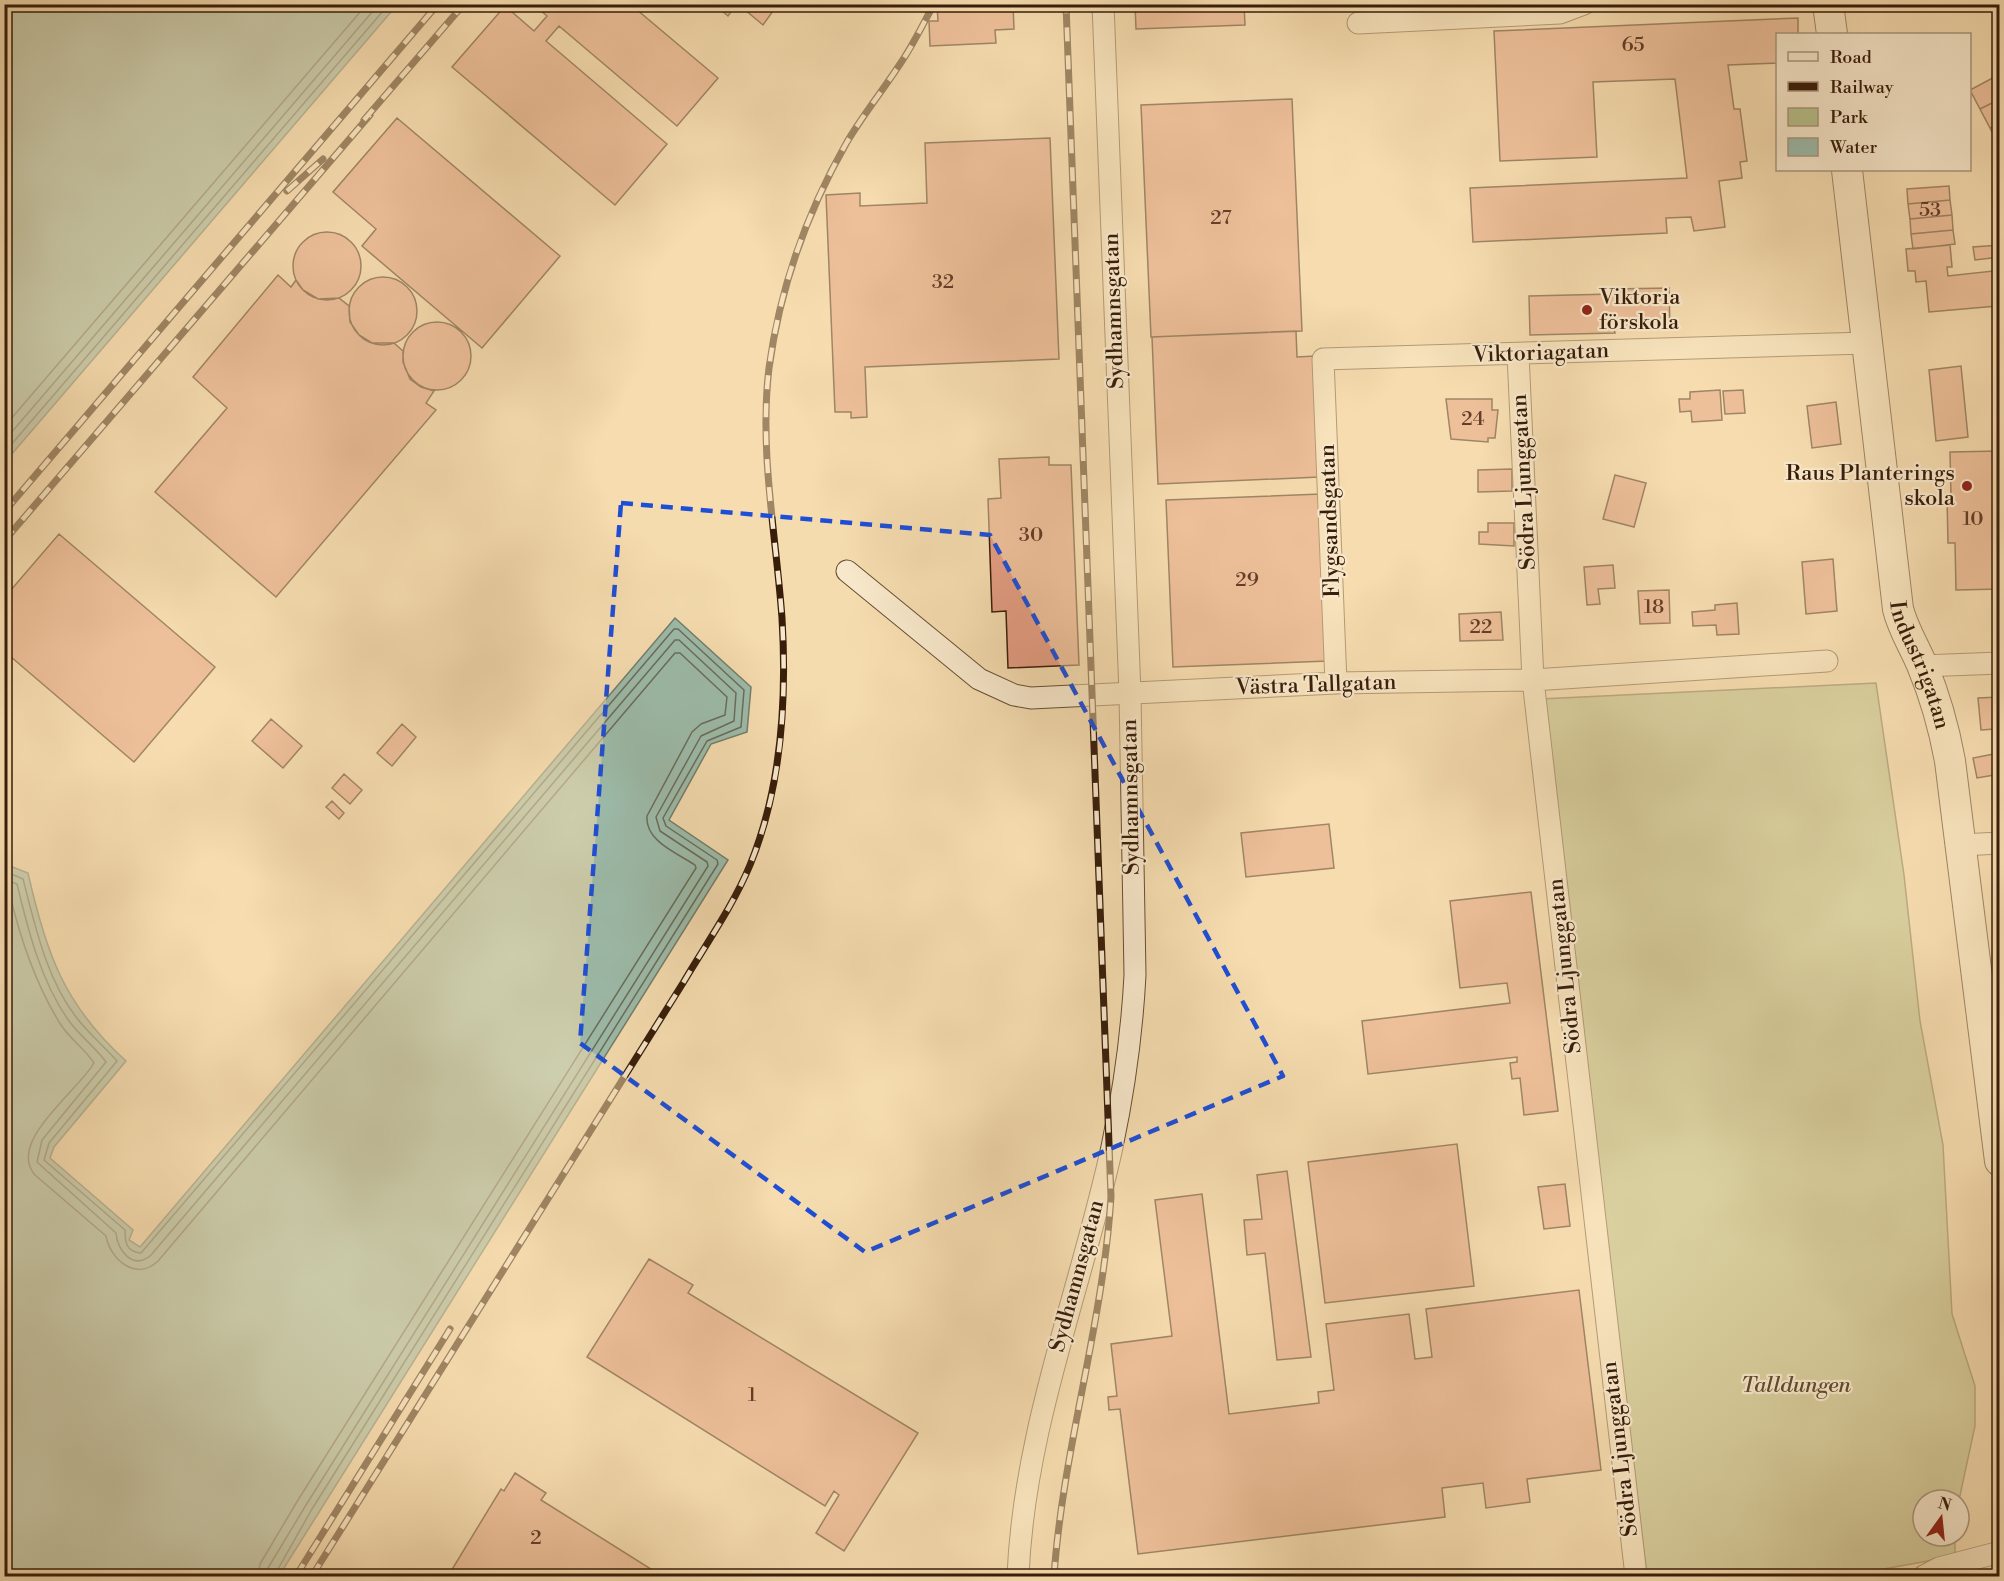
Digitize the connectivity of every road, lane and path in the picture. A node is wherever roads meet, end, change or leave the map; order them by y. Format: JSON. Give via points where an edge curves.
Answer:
{"nodes":[{"id":1,"x":1103,"y":4,"type":"edge"},
{"id":2,"x":1584,"y":4,"type":"edge"},
{"id":3,"x":1828,"y":4,"type":"edge"},
{"id":4,"x":1358,"y":23,"type":"dead end"},
{"id":5,"x":1832,"y":33,"type":"edge"},
{"id":6,"x":1847,"y":171,"type":"edge"},
{"id":7,"x":1867,"y":343,"type":"junction"},
{"id":8,"x":1518,"y":354,"type":"junction"},
{"id":9,"x":1323,"y":359,"type":"joint"},
{"id":10,"x":847,"y":571,"type":"dead end"},
{"id":11,"x":1827,"y":661,"type":"dead end"},
{"id":12,"x":2000,"y":663,"type":"edge"},
{"id":13,"x":1922,"y":666,"type":"junction"},
{"id":14,"x":1533,"y":680,"type":"junction"},
{"id":15,"x":1336,"y":683,"type":"junction"},
{"id":16,"x":1130,"y":693,"type":"junction"},
{"id":17,"x":2000,"y":843,"type":"edge"},
{"id":18,"x":1960,"y":845,"type":"junction"},
{"id":19,"x":2000,"y":1161,"type":"edge"},
{"id":20,"x":2000,"y":1552,"type":"edge"},
{"id":21,"x":1018,"y":1576,"type":"edge"},
{"id":22,"x":1635,"y":1576,"type":"edge"},
{"id":23,"x":1924,"y":1576,"type":"edge"}],
"edges":[{"from":1,"to":16,"type":"street","name":"Sydhamnsgatan"},
{"from":2,"to":4,"type":"street","via":[[1560,13]]},
{"from":3,"to":5,"type":"street"},
{"from":6,"to":7,"type":"street","name":"Industrigatan"},
{"from":7,"to":8,"type":"street","name":"Viktoriagatan"},
{"from":7,"to":13,"type":"street","name":"Industrigatan","via":[[1898,609]]},
{"from":8,"to":9,"type":"street","name":"Viktoriagatan"},
{"from":8,"to":14,"type":"street","name":"Södra Ljunggatan"},
{"from":9,"to":15,"type":"street","name":"Flygsandsgatan"},
{"from":10,"to":16,"type":"street","name":"Västra Tallgatan","via":[[979,679],[1001,690],[1031,698]]},
{"from":11,"to":14,"type":"street","name":"Västra Tallgatan"},
{"from":12,"to":13,"type":"street"},
{"from":13,"to":18,"type":"street","name":"Industrigatan","via":[[1943,725]]},
{"from":14,"to":15,"type":"street","name":"Västra Tallgatan"},
{"from":14,"to":22,"type":"street","name":"Södra Ljunggatan"},
{"from":15,"to":16,"type":"street","name":"Västra Tallgatan"},
{"from":16,"to":21,"type":"street","name":"Sydhamnsgatan","via":[[1135,975],[1132,1018],[1112,1149],[1056,1350],[1031,1462]]},
{"from":17,"to":18,"type":"street"},
{"from":18,"to":19,"type":"street","name":"Industrigatan"},
{"from":20,"to":23,"type":"street","via":[[1939,1568]]}]}
